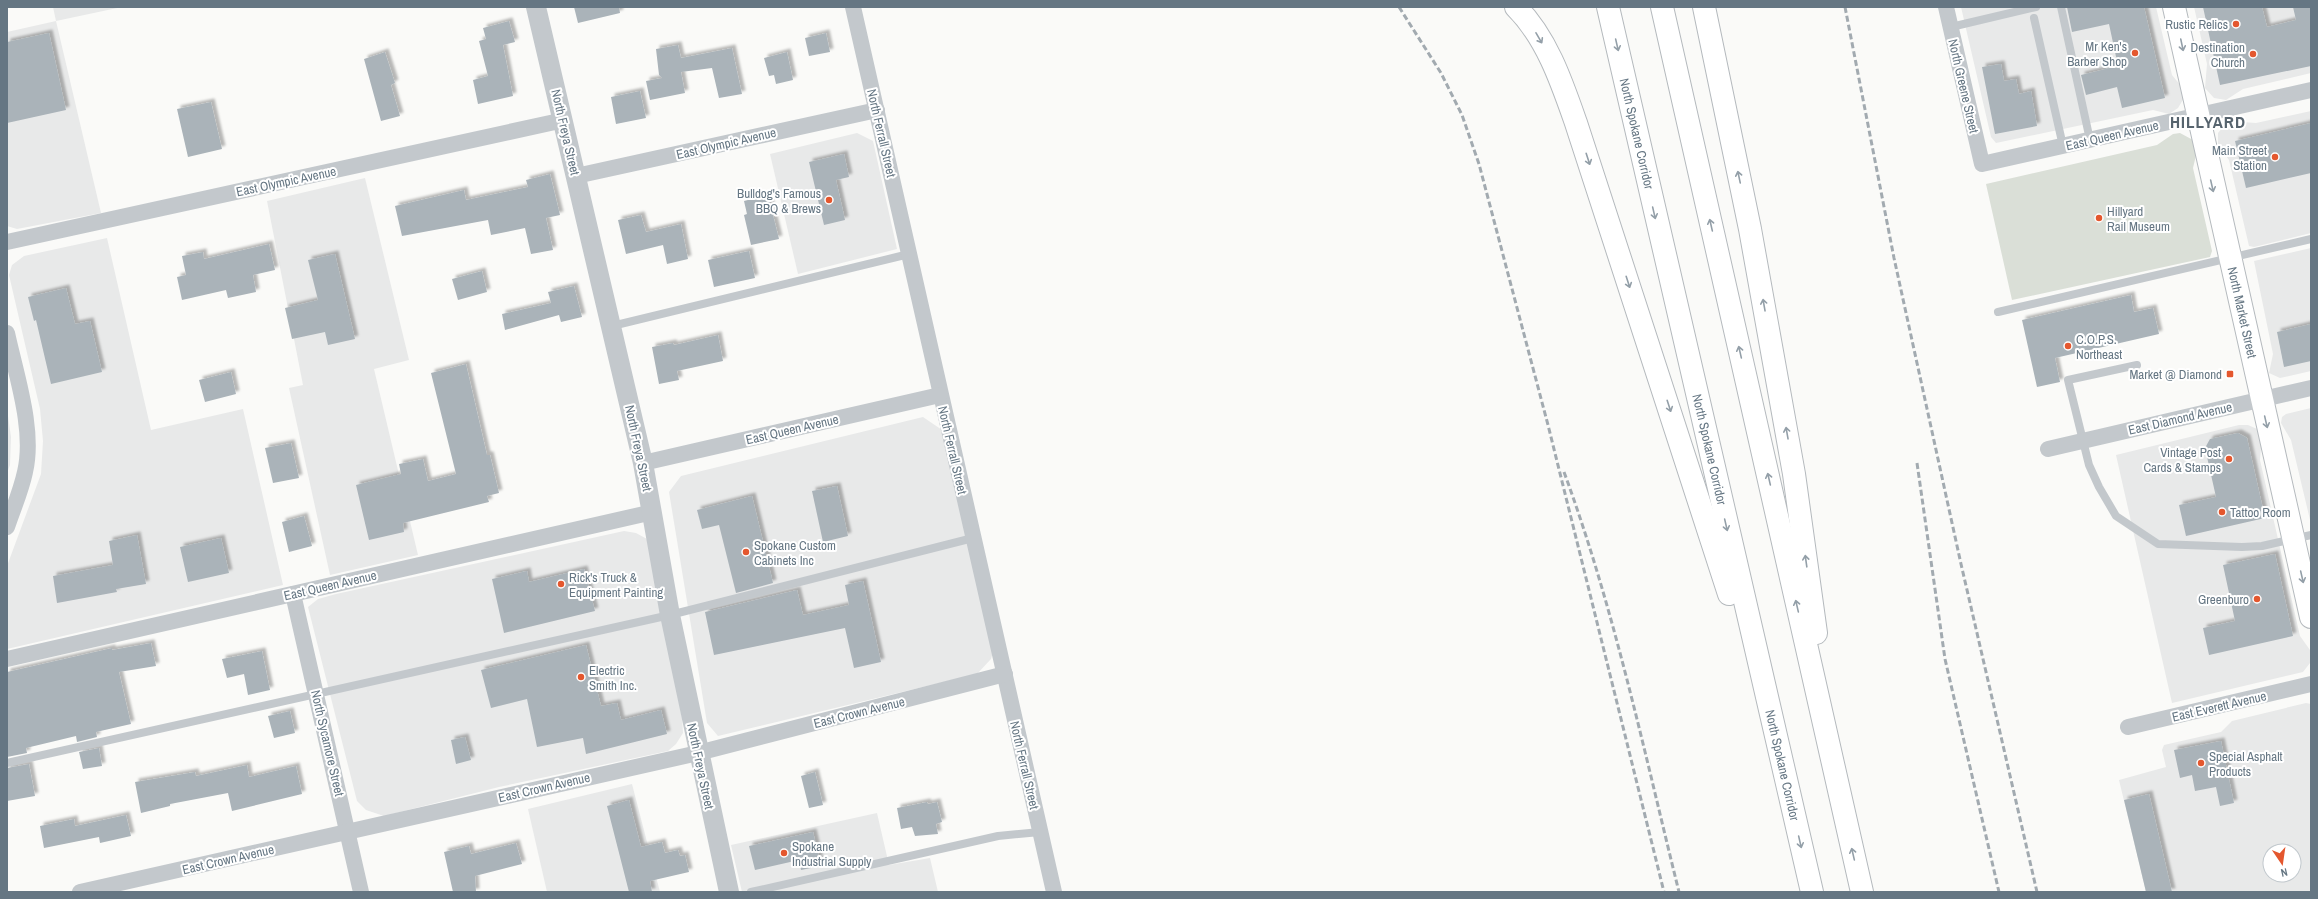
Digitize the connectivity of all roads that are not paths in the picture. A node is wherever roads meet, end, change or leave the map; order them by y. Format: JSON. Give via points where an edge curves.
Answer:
{"nodes":[{"id":1,"x":536,"y":7,"type":"edge"},
{"id":2,"x":853,"y":7,"type":"edge"},
{"id":3,"x":1516,"y":7,"type":"edge"},
{"id":4,"x":1608,"y":7,"type":"edge"},
{"id":5,"x":1662,"y":7,"type":"edge"},
{"id":6,"x":1704,"y":7,"type":"edge"},
{"id":7,"x":1946,"y":7,"type":"edge"},
{"id":8,"x":2036,"y":7,"type":"edge"},
{"id":9,"x":2061,"y":7,"type":"edge"},
{"id":10,"x":2174,"y":7,"type":"edge"},
{"id":11,"x":2034,"y":18,"type":"dead end"},
{"id":12,"x":1951,"y":27,"type":"junction"},
{"id":13,"x":2311,"y":90,"type":"edge"},
{"id":14,"x":876,"y":110,"type":"junction"},
{"id":15,"x":2197,"y":116,"type":"junction"},
{"id":16,"x":564,"y":120,"type":"junction"},
{"id":17,"x":2090,"y":140,"type":"junction"},
{"id":18,"x":2063,"y":146,"type":"junction"},
{"id":19,"x":1982,"y":164,"type":"joint"},
{"id":20,"x":576,"y":176,"type":"junction"},
{"id":21,"x":2311,"y":239,"type":"edge"},
{"id":22,"x":7,"y":242,"type":"edge"},
{"id":23,"x":909,"y":254,"type":"junction"},
{"id":24,"x":2229,"y":258,"type":"junction"},
{"id":25,"x":1998,"y":312,"type":"dead end"},
{"id":26,"x":612,"y":326,"type":"junction"},
{"id":27,"x":7,"y":334,"type":"edge"},
{"id":28,"x":2137,"y":366,"type":"dead end"},
{"id":29,"x":2311,"y":388,"type":"edge"},
{"id":30,"x":940,"y":395,"type":"junction"},
{"id":31,"x":2261,"y":399,"type":"junction"},
{"id":32,"x":2082,"y":440,"type":"junction"},
{"id":33,"x":2048,"y":449,"type":"dead end"},
{"id":34,"x":643,"y":463,"type":"junction"},
{"id":35,"x":653,"y":512,"type":"junction"},
{"id":36,"x":7,"y":527,"type":"edge"},
{"id":37,"x":2302,"y":537,"type":"edge"},
{"id":38,"x":974,"y":538,"type":"junction"},
{"id":39,"x":293,"y":594,"type":"junction"},
{"id":40,"x":670,"y":615,"type":"junction"},
{"id":41,"x":2311,"y":617,"type":"edge"},
{"id":42,"x":7,"y":659,"type":"edge"},
{"id":43,"x":1005,"y":674,"type":"junction"},
{"id":44,"x":2311,"y":684,"type":"edge"},
{"id":45,"x":316,"y":694,"type":"junction"},
{"id":46,"x":2128,"y":727,"type":"dead end"},
{"id":47,"x":698,"y":753,"type":"junction"},
{"id":48,"x":7,"y":763,"type":"edge"},
{"id":49,"x":1784,"y":769,"type":"junction"},
{"id":50,"x":1839,"y":794,"type":"junction"},
{"id":51,"x":348,"y":831,"type":"junction"},
{"id":52,"x":1040,"y":832,"type":"junction"},
{"id":53,"x":80,"y":892,"type":"edge"},
{"id":54,"x":361,"y":892,"type":"edge"},
{"id":55,"x":729,"y":892,"type":"edge"},
{"id":56,"x":751,"y":892,"type":"edge"},
{"id":57,"x":1054,"y":892,"type":"edge"},
{"id":58,"x":1812,"y":892,"type":"edge"},
{"id":59,"x":1862,"y":892,"type":"edge"}],
"edges":[{"from":1,"to":16,"type":"street","name":"North Freya Street"},
{"from":2,"to":14,"type":"street","name":"North Ferrall Street"},
{"from":3,"to":49,"type":"main road","one_way":true,"via":[[1530,22],[1564,88]]},
{"from":4,"to":49,"type":"main road","name":"North Spokane Corridor","one_way":true},
{"from":50,"to":5,"type":"main road","one_way":true},
{"from":50,"to":6,"type":"main road","one_way":true,"via":[[1793,466],[1750,229]]},
{"from":7,"to":12,"type":"street","name":"North Greene Street"},
{"from":8,"to":12,"type":"lane"},
{"from":9,"to":17,"type":"lane"},
{"from":10,"to":15,"type":"main road","name":"North Market Street","one_way":true},
{"from":11,"to":18,"type":"lane"},
{"from":12,"to":19,"type":"street","name":"North Greene Street"},
{"from":13,"to":15,"type":"street","name":"East Queen Avenue"},
{"from":14,"to":20,"type":"street","name":"East Olympic Avenue"},
{"from":14,"to":23,"type":"street","name":"North Ferrall Street"},
{"from":15,"to":17,"type":"street","name":"East Queen Avenue"},
{"from":15,"to":24,"type":"main road","name":"North Market Street","one_way":true},
{"from":16,"to":20,"type":"street","name":"North Freya Street"},
{"from":16,"to":22,"type":"street","name":"East Olympic Avenue"},
{"from":17,"to":18,"type":"street","name":"East Queen Avenue"},
{"from":18,"to":19,"type":"street","name":"East Queen Avenue"},
{"from":20,"to":26,"type":"street","name":"North Freya Street"},
{"from":21,"to":24,"type":"lane"},
{"from":23,"to":26,"type":"lane"},
{"from":23,"to":30,"type":"street","name":"North Ferrall Street"},
{"from":24,"to":25,"type":"lane"},
{"from":24,"to":31,"type":"main road","name":"North Market Street"},
{"from":26,"to":34,"type":"street","name":"North Freya Street"},
{"from":27,"to":36,"type":"street","via":[[24,414],[28,448],[26,472]]},
{"from":28,"to":32,"type":"lane","via":[[2068,380]]},
{"from":29,"to":31,"type":"street","name":"East Diamond Avenue"},
{"from":30,"to":34,"type":"street","name":"East Queen Avenue"},
{"from":30,"to":38,"type":"street","name":"North Ferrall Street"},
{"from":31,"to":32,"type":"street","name":"East Diamond Avenue"},
{"from":31,"to":37,"type":"main road","name":"North Market Street","one_way":true},
{"from":32,"to":33,"type":"street","name":"East Diamond Avenue"},
{"from":32,"to":37,"type":"lane","via":[[2090,467],[2116,516],[2158,544],[2242,547],[2262,546]]},
{"from":34,"to":35,"type":"street","name":"North Freya Street"},
{"from":35,"to":39,"type":"street","name":"East Queen Avenue"},
{"from":35,"to":40,"type":"street","name":"North Freya Street"},
{"from":37,"to":41,"type":"main road","name":"North Market Street","one_way":true},
{"from":38,"to":40,"type":"lane"},
{"from":38,"to":43,"type":"street","name":"North Ferrall Street"},
{"from":39,"to":42,"type":"street","name":"East Queen Avenue"},
{"from":39,"to":45,"type":"street","name":"North Sycamore Street"},
{"from":40,"to":45,"type":"lane"},
{"from":40,"to":47,"type":"street","name":"North Freya Street"},
{"from":43,"to":47,"type":"street","name":"East Crown Avenue"},
{"from":43,"to":52,"type":"street","name":"North Ferrall Street"},
{"from":44,"to":46,"type":"street","name":"East Everett Avenue"},
{"from":45,"to":48,"type":"lane"},
{"from":45,"to":51,"type":"street","name":"North Sycamore Street"},
{"from":47,"to":51,"type":"street","name":"East Crown Avenue"},
{"from":47,"to":55,"type":"street","name":"North Freya Street"},
{"from":49,"to":58,"type":"main road","name":"North Spokane Corridor","one_way":true},
{"from":59,"to":50,"type":"main road","one_way":true},
{"from":51,"to":53,"type":"street","name":"East Crown Avenue"},
{"from":51,"to":54,"type":"street","name":"North Sycamore Street"},
{"from":52,"to":56,"type":"lane","via":[[998,836]]},
{"from":52,"to":57,"type":"street","name":"North Ferrall Street"}]}
